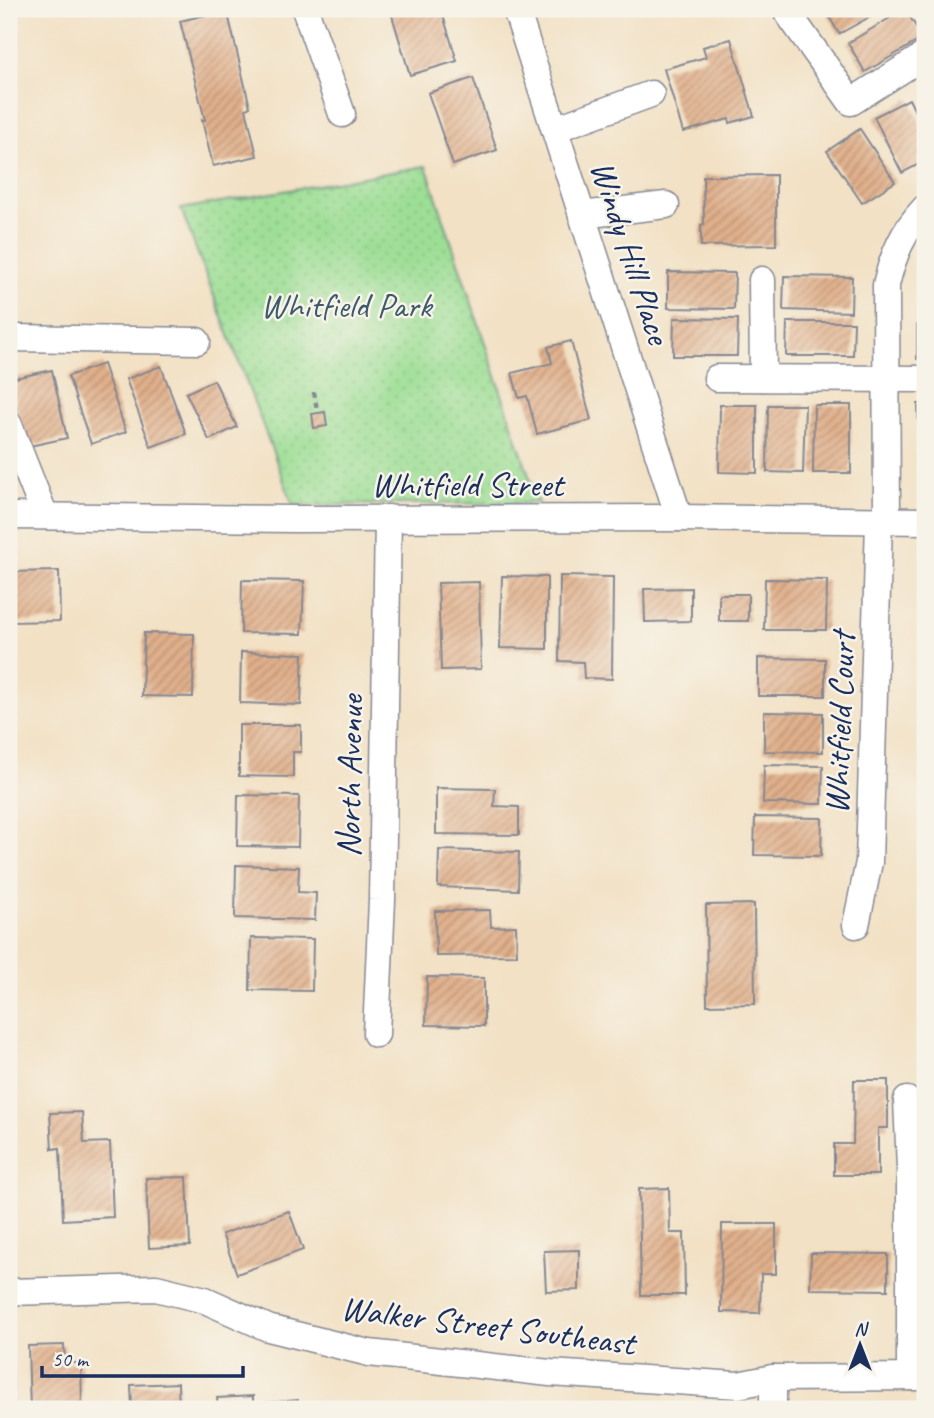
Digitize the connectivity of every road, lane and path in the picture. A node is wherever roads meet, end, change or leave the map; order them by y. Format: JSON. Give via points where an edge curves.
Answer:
{"nodes":[{"id":1,"x":305,"y":9,"type":"edge"},
{"id":2,"x":516,"y":9,"type":"edge"},
{"id":3,"x":785,"y":9,"type":"edge"},
{"id":4,"x":925,"y":55,"type":"edge"},
{"id":5,"x":651,"y":94,"type":"dead end"},
{"id":6,"x":342,"y":114,"type":"dead end"},
{"id":7,"x":555,"y":129,"type":"junction"},
{"id":8,"x":666,"y":205,"type":"dead end"},
{"id":9,"x":925,"y":208,"type":"edge"},
{"id":10,"x":582,"y":215,"type":"junction"},
{"id":11,"x":762,"y":280,"type":"dead end"},
{"id":12,"x":9,"y":341,"type":"edge"},
{"id":13,"x":197,"y":341,"type":"dead end"},
{"id":14,"x":717,"y":378,"type":"dead end"},
{"id":15,"x":762,"y":378,"type":"junction"},
{"id":16,"x":886,"y":379,"type":"junction"},
{"id":17,"x":925,"y":379,"type":"edge"},
{"id":18,"x":314,"y":392,"type":"dead end"},
{"id":19,"x":317,"y":410,"type":"dead end"},
{"id":20,"x":9,"y":425,"type":"edge"},
{"id":21,"x":9,"y":516,"type":"edge"},
{"id":22,"x":45,"y":516,"type":"junction"},
{"id":23,"x":680,"y":517,"type":"junction"},
{"id":24,"x":388,"y":518,"type":"junction"},
{"id":25,"x":883,"y":521,"type":"junction"},
{"id":26,"x":925,"y":521,"type":"edge"},
{"id":27,"x":856,"y":925,"type":"dead end"},
{"id":28,"x":376,"y":1034,"type":"dead end"},
{"id":29,"x":906,"y":1100,"type":"dead end"},
{"id":30,"x":9,"y":1292,"type":"edge"},
{"id":31,"x":917,"y":1377,"type":"edge"},
{"id":32,"x":773,"y":1378,"type":"junction"},
{"id":33,"x":773,"y":1409,"type":"edge"}],
"edges":[{"from":1,"to":6,"type":"street"},
{"from":2,"to":7,"type":"street","name":"Windy Hill Place"},
{"from":3,"to":4,"type":"street","via":[[851,102]]},
{"from":5,"to":7,"type":"street"},
{"from":7,"to":10,"type":"street","name":"Windy Hill Place"},
{"from":8,"to":10,"type":"street"},
{"from":9,"to":16,"type":"street","name":"Whitfield Court","via":[[900,240],[891,263],[886,285]]},
{"from":10,"to":23,"type":"street","name":"Windy Hill Place"},
{"from":11,"to":15,"type":"street"},
{"from":12,"to":13,"type":"street"},
{"from":14,"to":15,"type":"street"},
{"from":15,"to":16,"type":"street"},
{"from":16,"to":17,"type":"street"},
{"from":16,"to":25,"type":"street","name":"Whitfield Court"},
{"from":18,"to":19,"type":"path"},
{"from":20,"to":22,"type":"street"},
{"from":21,"to":22,"type":"street","name":"Whitfield Street"},
{"from":22,"to":24,"type":"street","name":"Whitfield Street"},
{"from":23,"to":24,"type":"street","name":"Whitfield Street"},
{"from":23,"to":25,"type":"street","name":"Whitfield Street"},
{"from":24,"to":28,"type":"street","name":"North Avenue"},
{"from":25,"to":26,"type":"street","name":"Whitfield Street"},
{"from":25,"to":27,"type":"street","name":"Whitfield Court","via":[[869,862]]},
{"from":29,"to":31,"type":"street"},
{"from":30,"to":32,"type":"street","name":"Walker Street Southeast","via":[[156,1288],[205,1300],[268,1328],[369,1353],[550,1373],[738,1385]]},
{"from":31,"to":32,"type":"street","name":"Walker Street Southeast"},
{"from":32,"to":33,"type":"street"}]}
